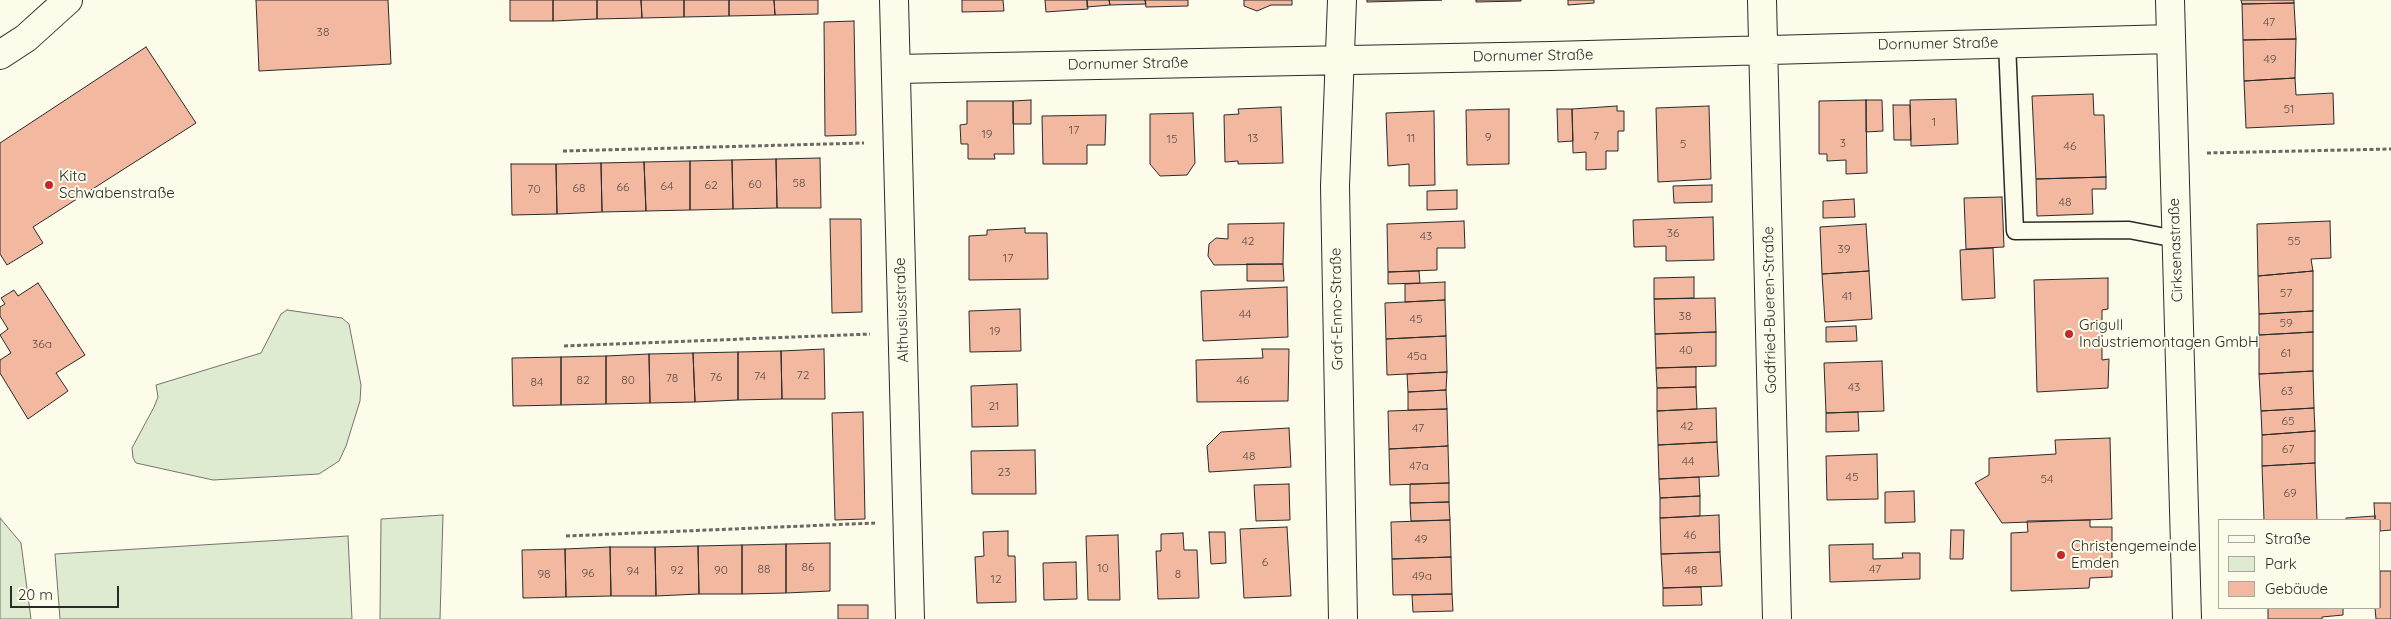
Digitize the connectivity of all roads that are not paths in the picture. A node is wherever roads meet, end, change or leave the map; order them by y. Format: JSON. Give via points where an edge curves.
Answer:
{"nodes":[{"id":1,"x":68,"y":0,"type":"edge"},
{"id":2,"x":894,"y":0,"type":"edge"},
{"id":3,"x":1342,"y":0,"type":"edge"},
{"id":4,"x":1762,"y":0,"type":"edge"},
{"id":5,"x":2170,"y":0,"type":"edge"},
{"id":6,"x":2171,"y":39,"type":"junction"},
{"id":7,"x":2006,"y":43,"type":"junction"},
{"id":8,"x":1763,"y":50,"type":"junction"},
{"id":9,"x":0,"y":56,"type":"edge"},
{"id":10,"x":1338,"y":60,"type":"junction"},
{"id":11,"x":896,"y":69,"type":"junction"},
{"id":12,"x":2176,"y":239,"type":"junction"},
{"id":13,"x":910,"y":619,"type":"edge"},
{"id":14,"x":1343,"y":619,"type":"edge"},
{"id":15,"x":1777,"y":619,"type":"edge"},
{"id":16,"x":2187,"y":619,"type":"edge"}],
"edges":[{"from":1,"to":9,"type":"street","via":[[26,38]]},
{"from":2,"to":11,"type":"street","name":"Althusiusstraße"},
{"from":3,"to":10,"type":"street","name":"Graf-Enno-Straße"},
{"from":4,"to":8,"type":"street","name":"Godfried-Bueren-Straße"},
{"from":5,"to":6,"type":"street","name":"Cirksenastraße"},
{"from":6,"to":7,"type":"street","name":"Dornumer Straße"},
{"from":6,"to":12,"type":"street","name":"Cirksenastraße"},
{"from":7,"to":8,"type":"street","name":"Dornumer Straße"},
{"from":7,"to":12,"type":"lane","via":[[2015,230],[2129,230]]},
{"from":8,"to":10,"type":"street","name":"Dornumer Straße"},
{"from":8,"to":15,"type":"street","name":"Godfried-Bueren-Straße"},
{"from":10,"to":11,"type":"street","name":"Dornumer Straße"},
{"from":10,"to":14,"type":"street","name":"Graf-Enno-Straße","via":[[1335,186]]},
{"from":11,"to":13,"type":"street","name":"Althusiusstraße"},
{"from":12,"to":16,"type":"street","name":"Cirksenastraße"}]}
